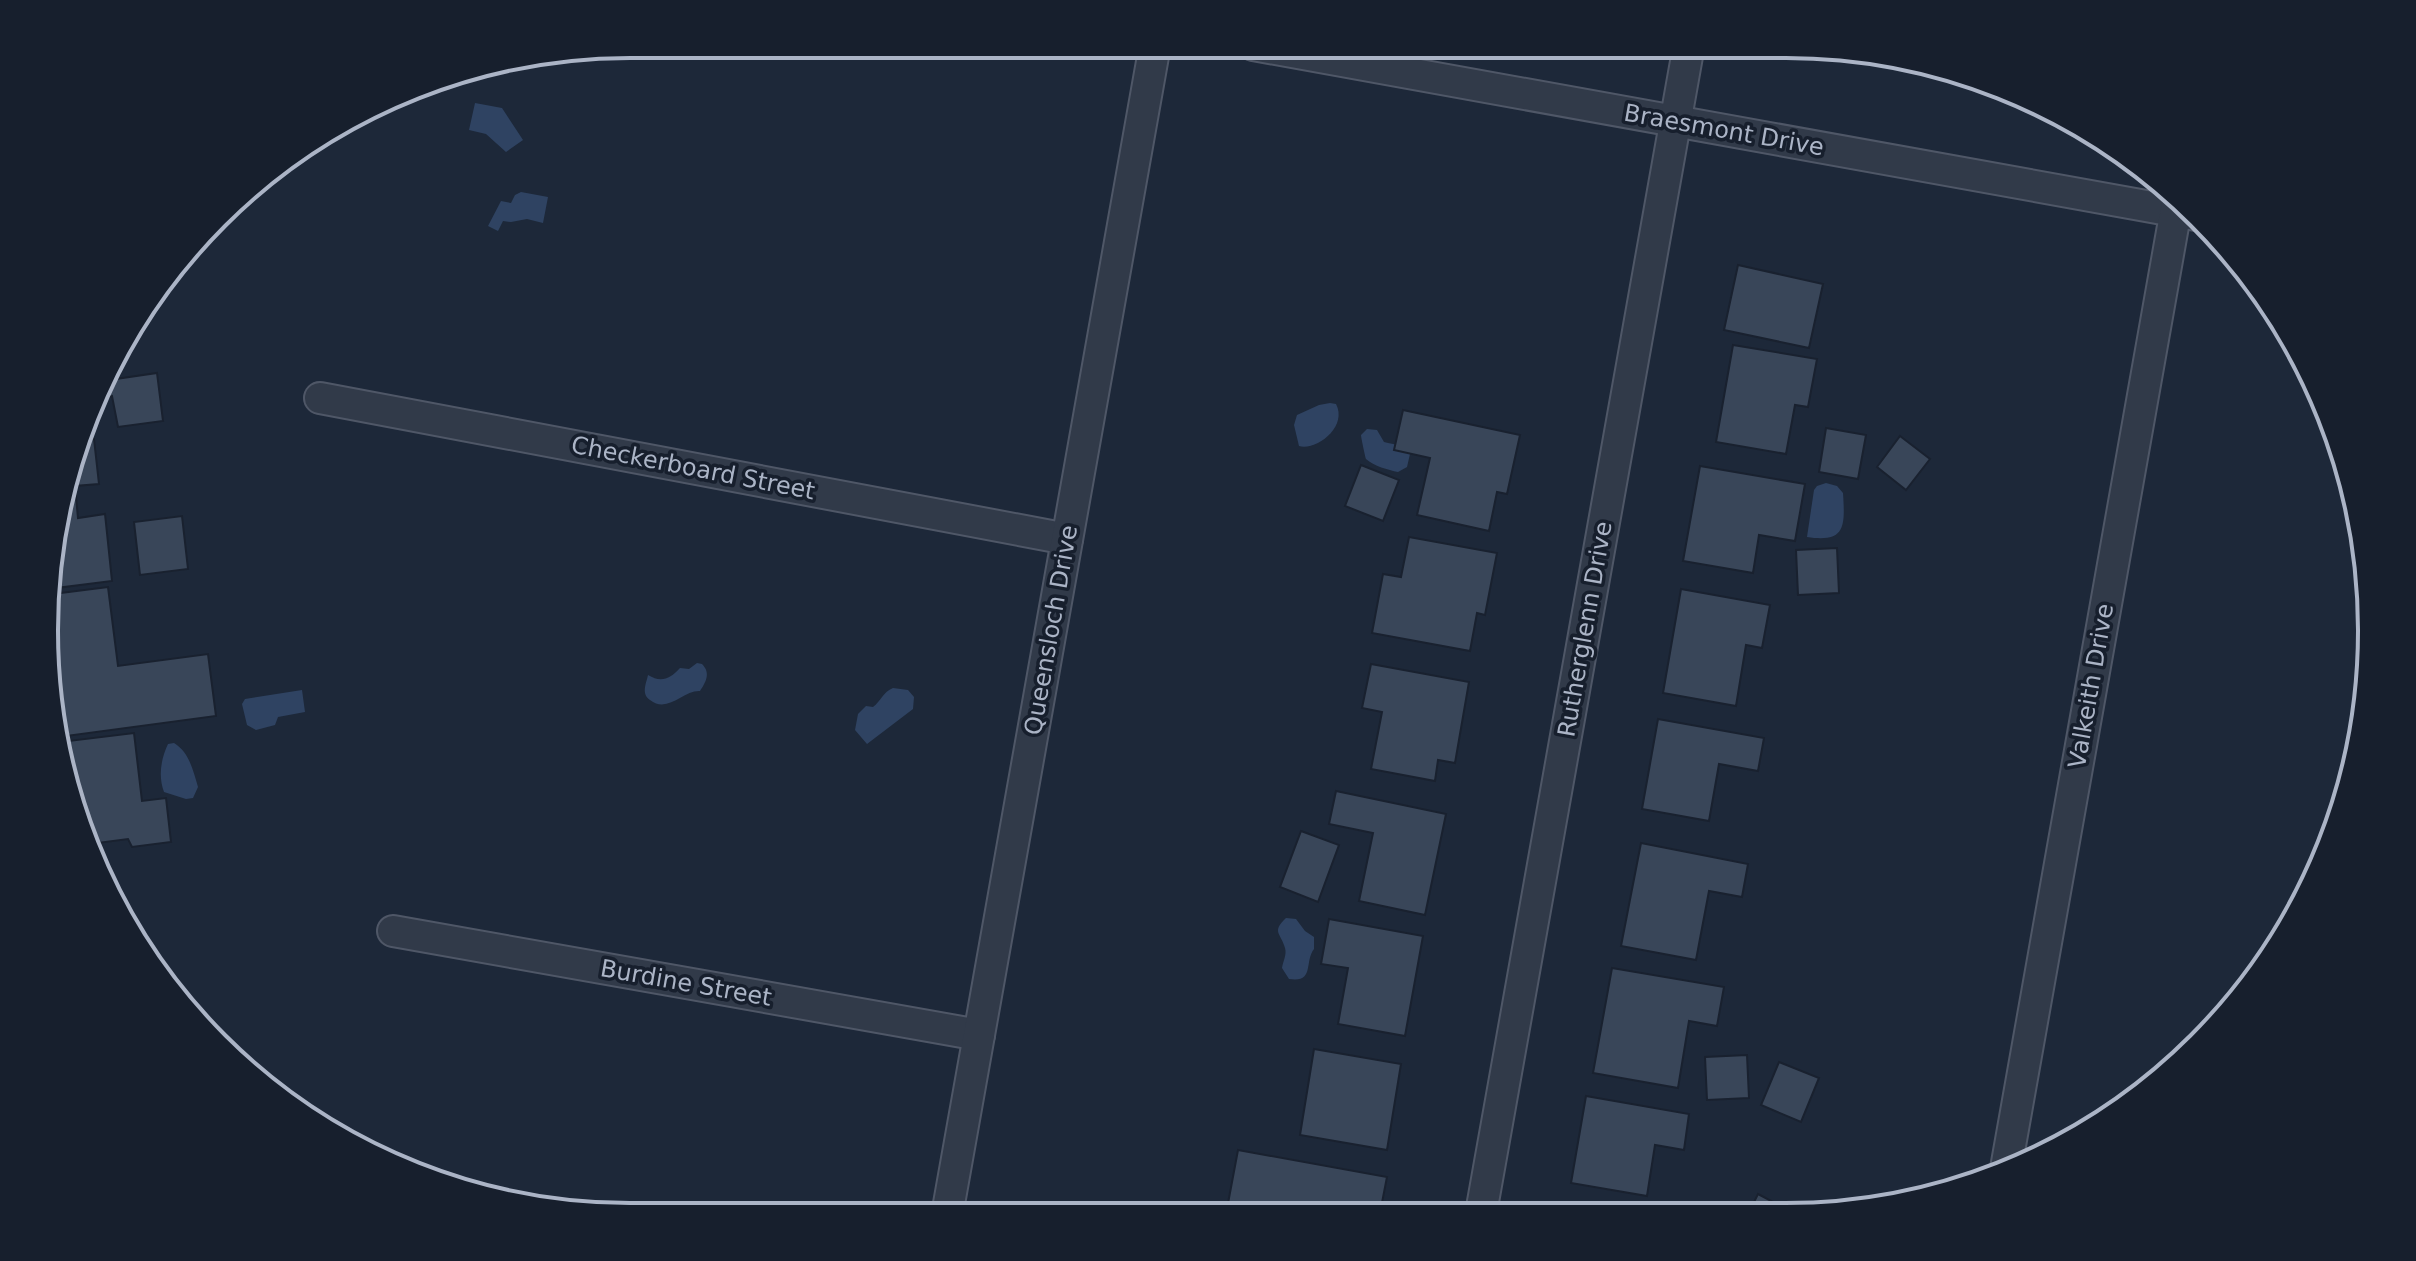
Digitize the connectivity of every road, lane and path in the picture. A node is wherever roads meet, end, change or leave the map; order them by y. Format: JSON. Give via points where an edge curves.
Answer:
{"nodes":[{"id":1,"x":1153,"y":58,"type":"edge"},
{"id":2,"x":1325,"y":58,"type":"edge"},
{"id":3,"x":1687,"y":58,"type":"edge"},
{"id":4,"x":1675,"y":121,"type":"junction"},
{"id":5,"x":2169,"y":206,"type":"edge"},
{"id":6,"x":2181,"y":218,"type":"edge"},
{"id":7,"x":320,"y":398,"type":"dead end"},
{"id":8,"x":1067,"y":539,"type":"junction"},
{"id":9,"x":393,"y":931,"type":"dead end"},
{"id":10,"x":979,"y":1035,"type":"junction"},
{"id":11,"x":2008,"y":1158,"type":"edge"},
{"id":12,"x":949,"y":1203,"type":"edge"},
{"id":13,"x":1483,"y":1203,"type":"edge"}],
"edges":[{"from":1,"to":8,"type":"street","name":"Queensloch Drive"},
{"from":2,"to":4,"type":"street","name":"Braesmont Drive"},
{"from":3,"to":4,"type":"street","name":"Rutherglenn Drive"},
{"from":4,"to":5,"type":"street","name":"Braesmont Drive"},
{"from":4,"to":13,"type":"street","name":"Rutherglenn Drive"},
{"from":6,"to":11,"type":"street","name":"Valkeith Drive"},
{"from":7,"to":8,"type":"street","name":"Checkerboard Street"},
{"from":8,"to":10,"type":"street","name":"Queensloch Drive"},
{"from":9,"to":10,"type":"street","name":"Burdine Street"},
{"from":10,"to":12,"type":"street","name":"Queensloch Drive"}]}
